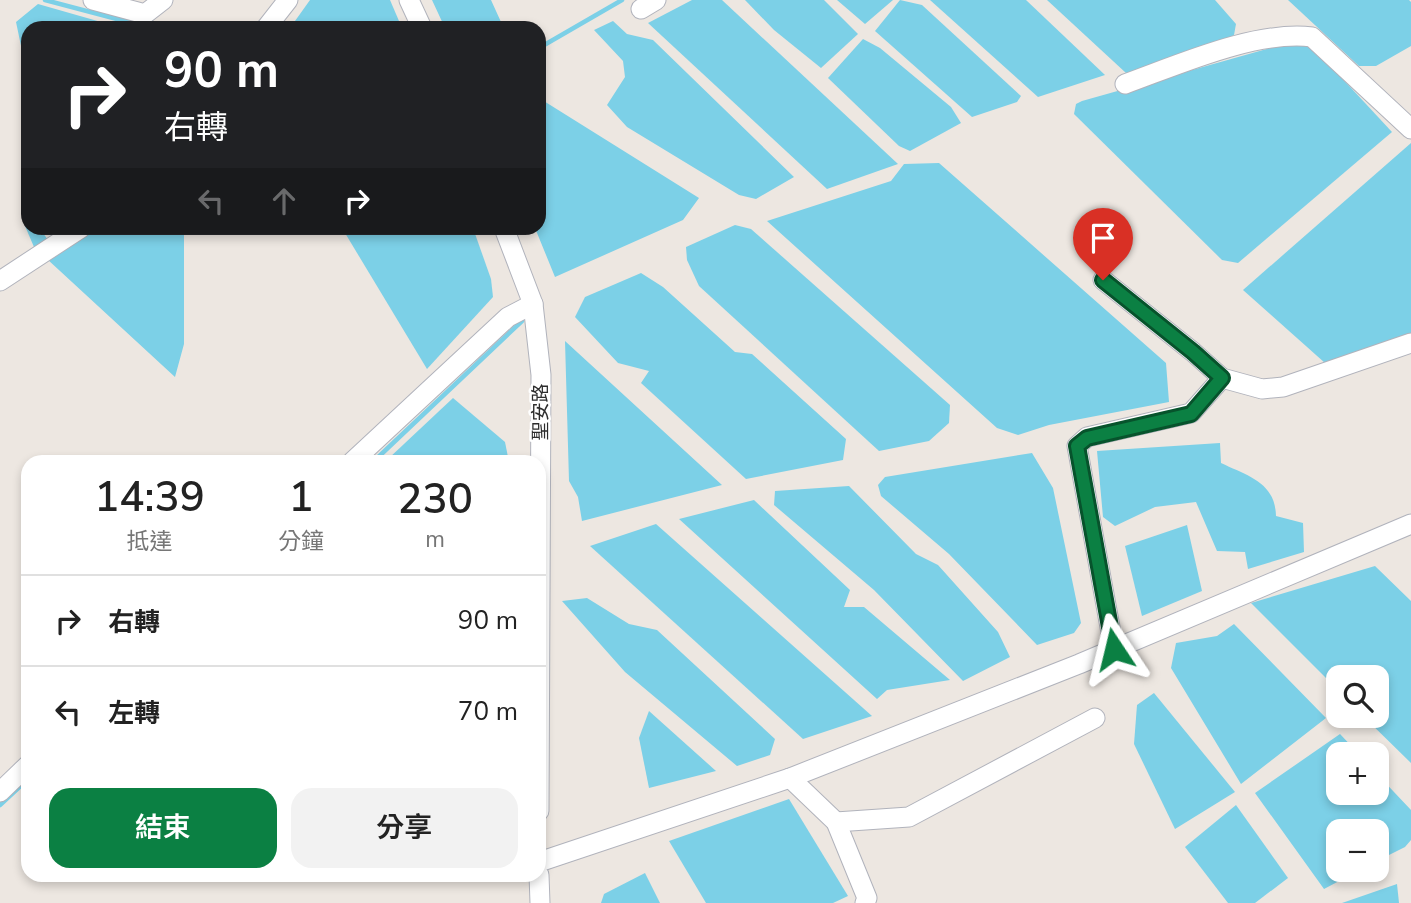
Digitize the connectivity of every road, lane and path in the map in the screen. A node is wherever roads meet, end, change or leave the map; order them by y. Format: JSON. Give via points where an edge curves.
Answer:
{"nodes":[{"id":1,"x":93,"y":0,"type":"edge"},
{"id":2,"x":163,"y":0,"type":"edge"},
{"id":3,"x":288,"y":0,"type":"edge"},
{"id":4,"x":409,"y":0,"type":"edge"},
{"id":5,"x":272,"y":21,"type":"edge"},
{"id":6,"x":419,"y":21,"type":"edge"},
{"id":7,"x":1125,"y":84,"type":"dead end"},
{"id":8,"x":1411,"y":129,"type":"edge"},
{"id":9,"x":70,"y":235,"type":"edge"},
{"id":10,"x":506,"y":235,"type":"edge"},
{"id":11,"x":1103,"y":280,"type":"dead end"},
{"id":12,"x":0,"y":281,"type":"edge"},
{"id":13,"x":533,"y":304,"type":"junction"},
{"id":14,"x":1411,"y":343,"type":"edge"},
{"id":15,"x":1222,"y":378,"type":"junction"},
{"id":16,"x":360,"y":455,"type":"edge"},
{"id":17,"x":541,"y":455,"type":"edge"},
{"id":18,"x":1411,"y":524,"type":"edge"},
{"id":19,"x":1114,"y":649,"type":"junction"},
{"id":20,"x":1095,"y":718,"type":"dead end"},
{"id":21,"x":21,"y":772,"type":"edge"},
{"id":22,"x":790,"y":778,"type":"junction"},
{"id":23,"x":0,"y":792,"type":"edge"},
{"id":24,"x":836,"y":822,"type":"junction"},
{"id":25,"x":546,"y":860,"type":"edge"},
{"id":26,"x":539,"y":882,"type":"edge"},
{"id":27,"x":540,"y":903,"type":"edge"},
{"id":28,"x":865,"y":903,"type":"edge"}],
"edges":[{"from":1,"to":2,"type":"street","via":[[145,14]]},
{"from":3,"to":5,"type":"street"},
{"from":4,"to":6,"type":"street"},
{"from":7,"to":8,"type":"street","via":[[1230,47],[1292,34],[1312,37]]},
{"from":9,"to":12,"type":"street"},
{"from":10,"to":13,"type":"street","name":"聖安路"},
{"from":11,"to":15,"type":"street"},
{"from":13,"to":16,"type":"street","via":[[508,317]]},
{"from":13,"to":17,"type":"street","name":"聖安路","via":[[541,374]]},
{"from":14,"to":15,"type":"street","via":[[1283,387],[1262,389]]},
{"from":15,"to":19,"type":"street","via":[[1191,414],[1087,438],[1077,446]]},
{"from":18,"to":19,"type":"street"},
{"from":19,"to":22,"type":"street"},
{"from":20,"to":24,"type":"street","via":[[909,817]]},
{"from":21,"to":23,"type":"street"},
{"from":22,"to":24,"type":"street"},
{"from":22,"to":25,"type":"street"},
{"from":24,"to":28,"type":"street","via":[[867,898]]},
{"from":26,"to":27,"type":"street"}]}
